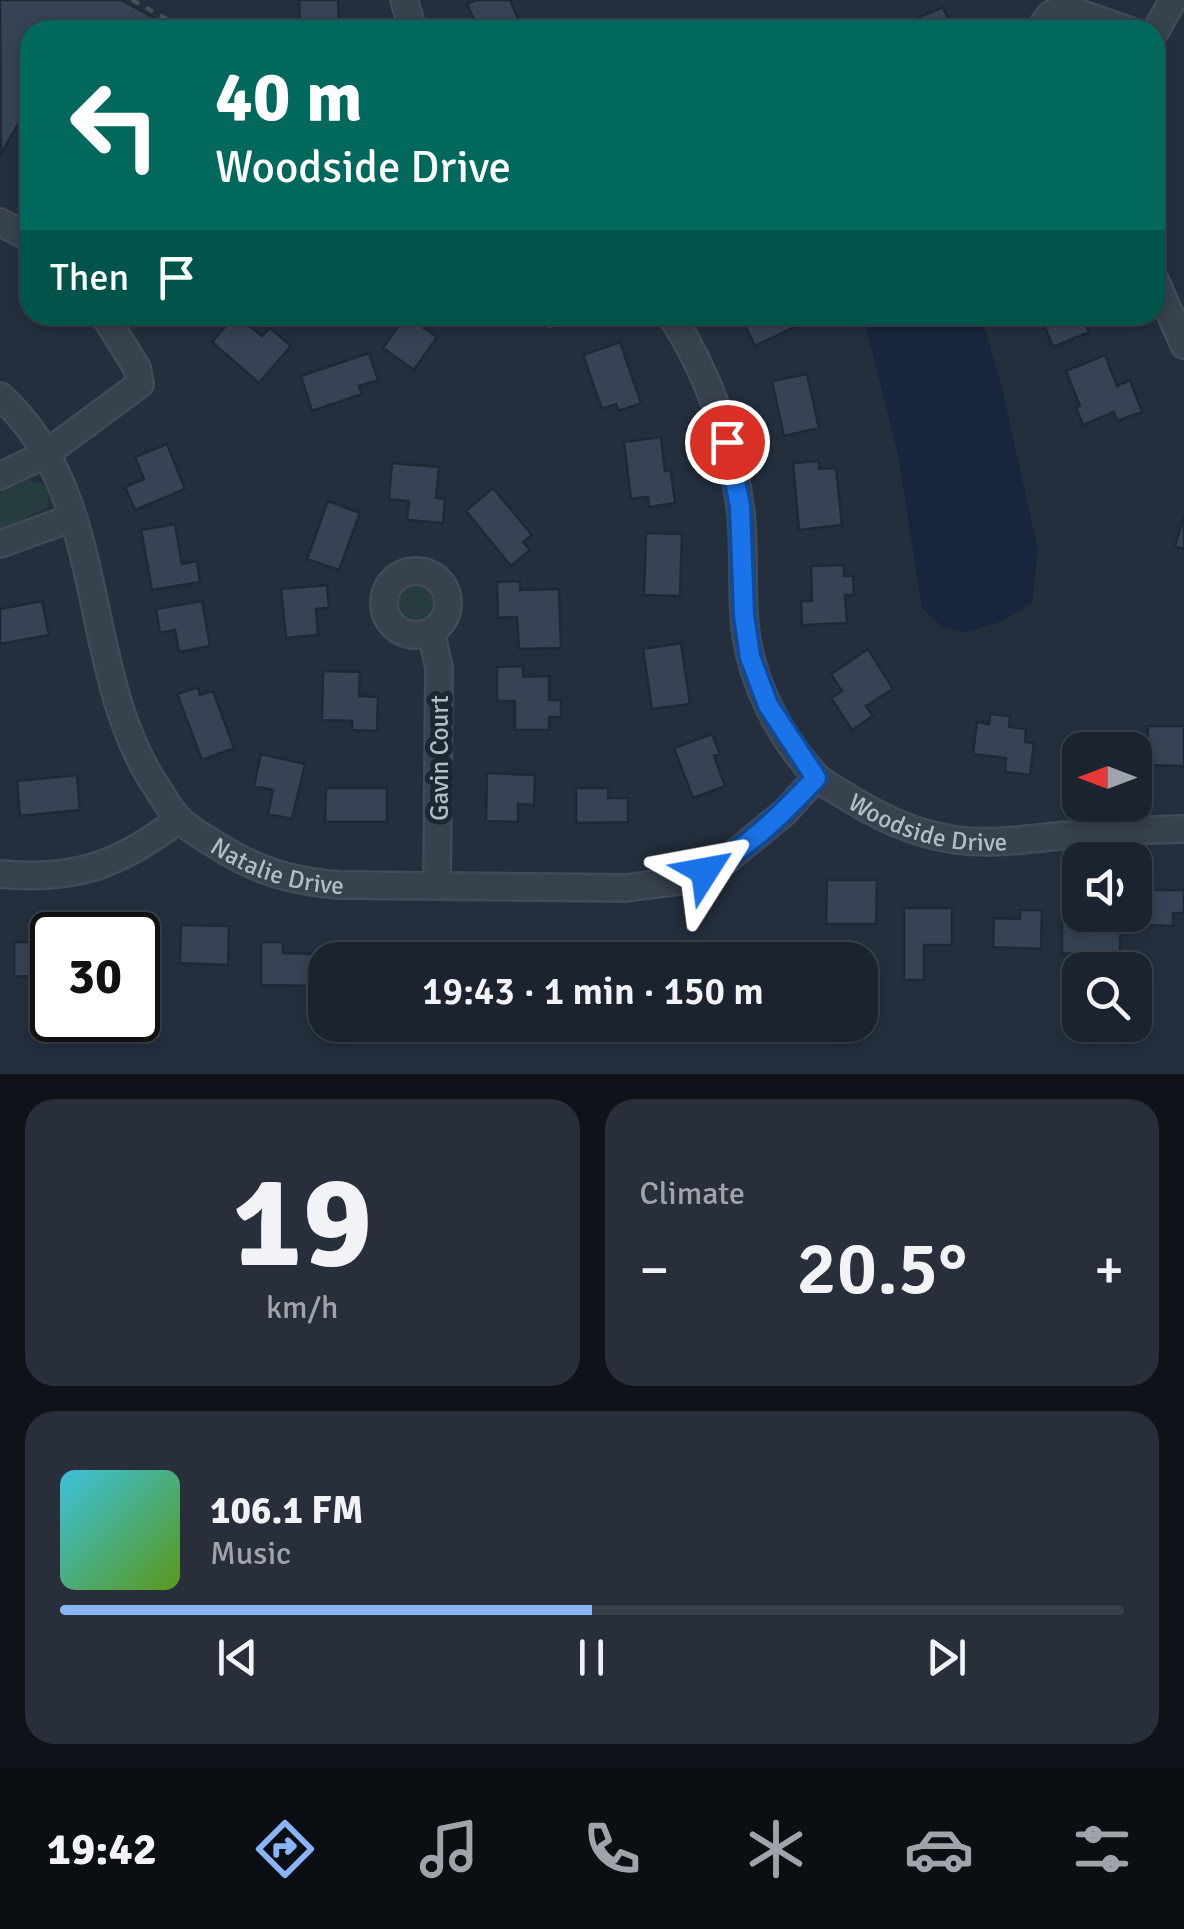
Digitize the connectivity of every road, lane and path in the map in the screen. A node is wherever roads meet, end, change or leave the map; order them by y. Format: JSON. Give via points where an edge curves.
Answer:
{"nodes":[{"id":1,"x":132,"y":0,"type":"edge"},
{"id":2,"x":169,"y":20,"type":"edge"},
{"id":3,"x":1046,"y":20,"type":"edge"},
{"id":4,"x":1099,"y":20,"type":"edge"},
{"id":5,"x":1165,"y":303,"type":"edge"},
{"id":6,"x":110,"y":325,"type":"edge"},
{"id":7,"x":677,"y":325,"type":"edge"},
{"id":8,"x":1184,"y":346,"type":"edge"},
{"id":9,"x":0,"y":396,"type":"edge"},
{"id":10,"x":44,"y":455,"type":"junction"},
{"id":11,"x":0,"y":476,"type":"edge"},
{"id":12,"x":72,"y":518,"type":"junction"},
{"id":13,"x":0,"y":544,"type":"edge"},
{"id":14,"x":431,"y":632,"type":"dead end"},
{"id":15,"x":816,"y":778,"type":"junction"},
{"id":16,"x":179,"y":820,"type":"junction"},
{"id":17,"x":1184,"y":828,"type":"edge"},
{"id":18,"x":0,"y":874,"type":"edge"},
{"id":19,"x":438,"y":886,"type":"junction"}],
"edges":[{"from":1,"to":2,"type":"path"},
{"from":3,"to":4,"type":"street","via":[[1064,8]]},
{"from":5,"to":8,"type":"street"},
{"from":6,"to":10,"type":"street","via":[[140,384]]},
{"from":7,"to":15,"type":"street","name":"Woodside Drive","via":[[703,373],[734,467],[746,635],[758,682]]},
{"from":9,"to":10,"type":"street","name":"Natalie Drive"},
{"from":10,"to":11,"type":"street"},
{"from":10,"to":12,"type":"street","name":"Natalie Drive"},
{"from":12,"to":13,"type":"street"},
{"from":12,"to":16,"type":"street","name":"Natalie Drive","via":[[126,729]]},
{"from":14,"to":19,"type":"street","name":"Gavin Court","via":[[439,668]]},
{"from":15,"to":17,"type":"street","name":"Woodside Drive","via":[[884,820],[954,840]]},
{"from":15,"to":19,"type":"street","name":"Natalie Drive","via":[[728,859],[679,881],[626,888]]},
{"from":16,"to":18,"type":"street","via":[[100,867],[53,876]]},
{"from":16,"to":19,"type":"street","name":"Natalie Drive","via":[[239,860],[289,878]]}]}
